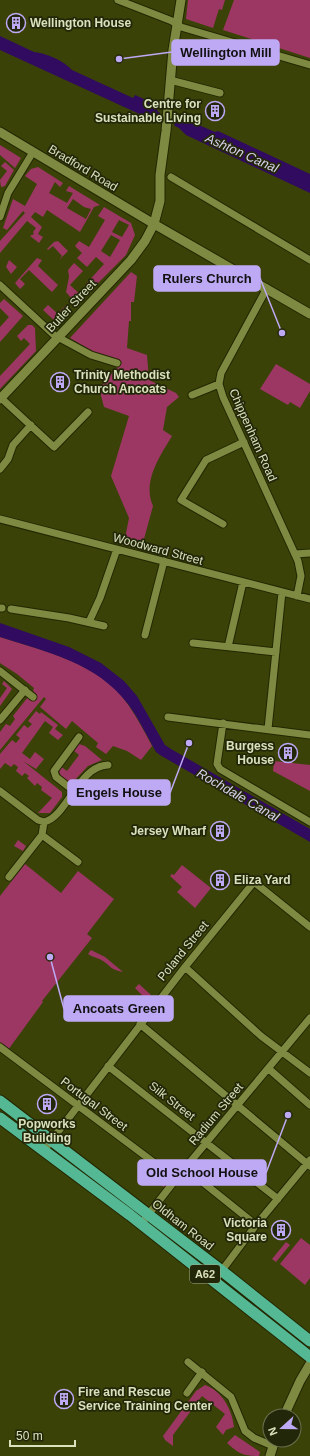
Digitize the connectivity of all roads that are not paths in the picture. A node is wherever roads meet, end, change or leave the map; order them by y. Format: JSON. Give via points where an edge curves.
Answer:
{"nodes":[{"id":1,"x":118,"y":0,"type":"edge"},
{"id":2,"x":181,"y":0,"type":"edge"},
{"id":3,"x":176,"y":24,"type":"junction"},
{"id":4,"x":310,"y":65,"type":"edge"},
{"id":5,"x":170,"y":80,"type":"junction"},
{"id":6,"x":220,"y":93,"type":"dead end"},
{"id":7,"x":0,"y":132,"type":"edge"},
{"id":8,"x":32,"y":152,"type":"junction"},
{"id":9,"x":171,"y":177,"type":"dead end"},
{"id":10,"x":0,"y":217,"type":"edge"},
{"id":11,"x":154,"y":224,"type":"junction"},
{"id":12,"x":310,"y":260,"type":"edge"},
{"id":13,"x":0,"y":285,"type":"edge"},
{"id":14,"x":267,"y":288,"type":"junction"},
{"id":15,"x":310,"y":314,"type":"edge"},
{"id":16,"x":58,"y":337,"type":"junction"},
{"id":17,"x":117,"y":363,"type":"dead end"},
{"id":18,"x":220,"y":384,"type":"junction"},
{"id":19,"x":192,"y":394,"type":"dead end"},
{"id":20,"x":1,"y":398,"type":"edge"},
{"id":21,"x":88,"y":412,"type":"dead end"},
{"id":22,"x":31,"y":425,"type":"junction"},
{"id":23,"x":244,"y":442,"type":"junction"},
{"id":24,"x":0,"y":469,"type":"edge"},
{"id":25,"x":0,"y":519,"type":"edge"},
{"id":26,"x":223,"y":524,"type":"dead end"},
{"id":27,"x":117,"y":549,"type":"junction"},
{"id":28,"x":310,"y":553,"type":"edge"},
{"id":29,"x":295,"y":554,"type":"junction"},
{"id":30,"x":164,"y":561,"type":"junction"},
{"id":31,"x":244,"y":582,"type":"junction"},
{"id":32,"x":282,"y":592,"type":"junction"},
{"id":33,"x":297,"y":596,"type":"junction"},
{"id":34,"x":310,"y":599,"type":"edge"},
{"id":35,"x":11,"y":610,"type":"dead end"},
{"id":36,"x":89,"y":622,"type":"junction"},
{"id":37,"x":104,"y":626,"type":"dead end"},
{"id":38,"x":145,"y":635,"type":"dead end"},
{"id":39,"x":193,"y":643,"type":"dead end"},
{"id":40,"x":228,"y":646,"type":"junction"},
{"id":41,"x":276,"y":652,"type":"junction"},
{"id":42,"x":0,"y":671,"type":"edge"},
{"id":43,"x":25,"y":690,"type":"junction"},
{"id":44,"x":33,"y":697,"type":"dead end"},
{"id":45,"x":168,"y":717,"type":"dead end"},
{"id":46,"x":0,"y":720,"type":"edge"},
{"id":47,"x":223,"y":723,"type":"junction"},
{"id":48,"x":268,"y":730,"type":"junction"},
{"id":49,"x":310,"y":735,"type":"edge"},
{"id":50,"x":79,"y":736,"type":"dead end"},
{"id":51,"x":108,"y":765,"type":"dead end"},
{"id":52,"x":0,"y":791,"type":"edge"},
{"id":53,"x":74,"y":792,"type":"junction"},
{"id":54,"x":44,"y":822,"type":"junction"},
{"id":55,"x":310,"y":822,"type":"edge"},
{"id":56,"x":42,"y":835,"type":"junction"},
{"id":57,"x":78,"y":862,"type":"dead end"},
{"id":58,"x":9,"y":877,"type":"dead end"},
{"id":59,"x":310,"y":927,"type":"edge"},
{"id":60,"x":184,"y":967,"type":"junction"},
{"id":61,"x":308,"y":1020,"type":"edge"},
{"id":62,"x":140,"y":1024,"type":"junction"},
{"id":63,"x":0,"y":1047,"type":"edge"},
{"id":64,"x":283,"y":1051,"type":"junction"},
{"id":65,"x":108,"y":1066,"type":"junction"},
{"id":66,"x":269,"y":1069,"type":"junction"},
{"id":67,"x":310,"y":1073,"type":"edge"},
{"id":68,"x":0,"y":1101,"type":"edge"},
{"id":69,"x":78,"y":1105,"type":"junction"},
{"id":70,"x":238,"y":1105,"type":"junction"},
{"id":71,"x":310,"y":1105,"type":"edge"},
{"id":72,"x":0,"y":1118,"type":"edge"},
{"id":73,"x":51,"y":1140,"type":"junction"},
{"id":74,"x":207,"y":1142,"type":"junction"},
{"id":75,"x":44,"y":1150,"type":"junction"},
{"id":76,"x":308,"y":1163,"type":"edge"},
{"id":77,"x":185,"y":1168,"type":"junction"},
{"id":78,"x":176,"y":1180,"type":"junction"},
{"id":79,"x":278,"y":1199,"type":"junction"},
{"id":80,"x":149,"y":1215,"type":"junction"},
{"id":81,"x":141,"y":1224,"type":"junction"},
{"id":82,"x":256,"y":1225,"type":"junction"},
{"id":83,"x":222,"y":1271,"type":"junction"},
{"id":84,"x":214,"y":1281,"type":"junction"},
{"id":85,"x":310,"y":1342,"type":"edge"},
{"id":86,"x":310,"y":1357,"type":"edge"},
{"id":87,"x":188,"y":1362,"type":"dead end"},
{"id":88,"x":310,"y":1364,"type":"edge"},
{"id":89,"x":202,"y":1372,"type":"junction"},
{"id":90,"x":187,"y":1393,"type":"dead end"},
{"id":91,"x":288,"y":1408,"type":"edge"},
{"id":92,"x":262,"y":1440,"type":"edge"}],
"edges":[{"from":1,"to":3,"type":"street"},
{"from":2,"to":3,"type":"street","name":"Butler Street"},
{"from":3,"to":4,"type":"street"},
{"from":3,"to":5,"type":"street","name":"Butler Street"},
{"from":5,"to":6,"type":"street"},
{"from":5,"to":11,"type":"street","name":"Butler Street","via":[[160,175],[160,200]]},
{"from":7,"to":8,"type":"street","name":"Bradford Road"},
{"from":8,"to":10,"type":"street","via":[[8,193]]},
{"from":8,"to":11,"type":"street","name":"Bradford Road"},
{"from":9,"to":12,"type":"street"},
{"from":11,"to":14,"type":"street","name":"Bradford Road"},
{"from":11,"to":16,"type":"street","name":"Butler Street","via":[[131,260]]},
{"from":13,"to":16,"type":"street"},
{"from":14,"to":15,"type":"street","name":"Bradford Road"},
{"from":14,"to":18,"type":"street","name":"Chippenham Road","via":[[225,365]]},
{"from":16,"to":17,"type":"street","via":[[91,355]]},
{"from":16,"to":20,"type":"street","name":"Butler Street"},
{"from":18,"to":19,"type":"street"},
{"from":18,"to":23,"type":"street","name":"Chippenham Road","via":[[223,397]]},
{"from":20,"to":22,"type":"street"},
{"from":21,"to":22,"type":"street","via":[[54,447]]},
{"from":22,"to":24,"type":"street","via":[[13,445],[8,459]]},
{"from":23,"to":26,"type":"street","via":[[206,460],[182,500]]},
{"from":23,"to":29,"type":"street","name":"Chippenham Road"},
{"from":25,"to":27,"type":"street","name":"Woodward Street"},
{"from":27,"to":30,"type":"street","name":"Woodward Street"},
{"from":27,"to":36,"type":"street"},
{"from":28,"to":29,"type":"street"},
{"from":29,"to":33,"type":"street","name":"Chippenham Road","via":[[300,568]]},
{"from":30,"to":31,"type":"street","name":"Woodward Street"},
{"from":30,"to":38,"type":"street"},
{"from":31,"to":32,"type":"street","name":"Woodward Street"},
{"from":31,"to":40,"type":"street"},
{"from":32,"to":33,"type":"street","name":"Woodward Street"},
{"from":32,"to":41,"type":"street"},
{"from":33,"to":34,"type":"street","name":"Woodward Street"},
{"from":35,"to":36,"type":"street"},
{"from":36,"to":37,"type":"street"},
{"from":39,"to":40,"type":"street"},
{"from":40,"to":41,"type":"street"},
{"from":41,"to":48,"type":"street"},
{"from":42,"to":43,"type":"street"},
{"from":43,"to":44,"type":"street"},
{"from":43,"to":46,"type":"street"},
{"from":45,"to":47,"type":"street"},
{"from":47,"to":48,"type":"street"},
{"from":47,"to":55,"type":"street","via":[[217,764],[220,769]]},
{"from":48,"to":49,"type":"street"},
{"from":50,"to":53,"type":"street","via":[[54,771],[56,777]]},
{"from":51,"to":53,"type":"street","via":[[91,772]]},
{"from":52,"to":54,"type":"street"},
{"from":53,"to":54,"type":"street","via":[[53,817]]},
{"from":54,"to":56,"type":"street"},
{"from":56,"to":57,"type":"street"},
{"from":56,"to":58,"type":"street"},
{"from":59,"to":60,"type":"street","name":"Poland Street","via":[[254,882]]},
{"from":60,"to":62,"type":"street","name":"Poland Street"},
{"from":60,"to":64,"type":"street","via":[[261,1036]]},
{"from":61,"to":64,"type":"street","name":"Radium Street"},
{"from":62,"to":65,"type":"street","name":"Poland Street"},
{"from":62,"to":70,"type":"street"},
{"from":63,"to":69,"type":"street","name":"Portugal Street"},
{"from":64,"to":66,"type":"street","name":"Radium Street"},
{"from":64,"to":67,"type":"street"},
{"from":65,"to":69,"type":"street","name":"Poland Street"},
{"from":65,"to":74,"type":"street","name":"Silk Street"},
{"from":66,"to":70,"type":"street","name":"Radium Street"},
{"from":66,"to":71,"type":"street"},
{"from":68,"to":73,"type":"highway","name":"Oldham Road","number":"A62"},
{"from":69,"to":73,"type":"street","name":"Poland Street"},
{"from":69,"to":78,"type":"street","name":"Portugal Street"},
{"from":70,"to":74,"type":"street","name":"Radium Street"},
{"from":70,"to":76,"type":"street"},
{"from":72,"to":75,"type":"highway","name":"Oldham Road","number":"A62"},
{"from":73,"to":75,"type":"street","name":"Poland Street"},
{"from":73,"to":80,"type":"highway","name":"Oldham Road","number":"A62"},
{"from":74,"to":77,"type":"street","name":"Radium Street"},
{"from":74,"to":79,"type":"street","name":"Silk Street"},
{"from":75,"to":81,"type":"highway","name":"Oldham Road","number":"A62"},
{"from":76,"to":79,"type":"street"},
{"from":77,"to":78,"type":"street","name":"Radium Street"},
{"from":77,"to":82,"type":"street"},
{"from":78,"to":80,"type":"street","name":"Radium Street"},
{"from":79,"to":82,"type":"street"},
{"from":80,"to":81,"type":"street","name":"Radium Street"},
{"from":80,"to":83,"type":"highway","name":"Oldham Road","number":"A62"},
{"from":81,"to":84,"type":"highway","name":"Oldham Road","number":"A62"},
{"from":82,"to":83,"type":"street"},
{"from":83,"to":84,"type":"street"},
{"from":83,"to":85,"type":"highway","name":"Oldham Road","number":"A62"},
{"from":84,"to":86,"type":"highway","name":"Oldham Road","number":"A62"},
{"from":87,"to":89,"type":"street"},
{"from":88,"to":91,"type":"street"},
{"from":89,"to":90,"type":"street"},
{"from":89,"to":92,"type":"street","via":[[231,1397],[245,1431]]}]}
